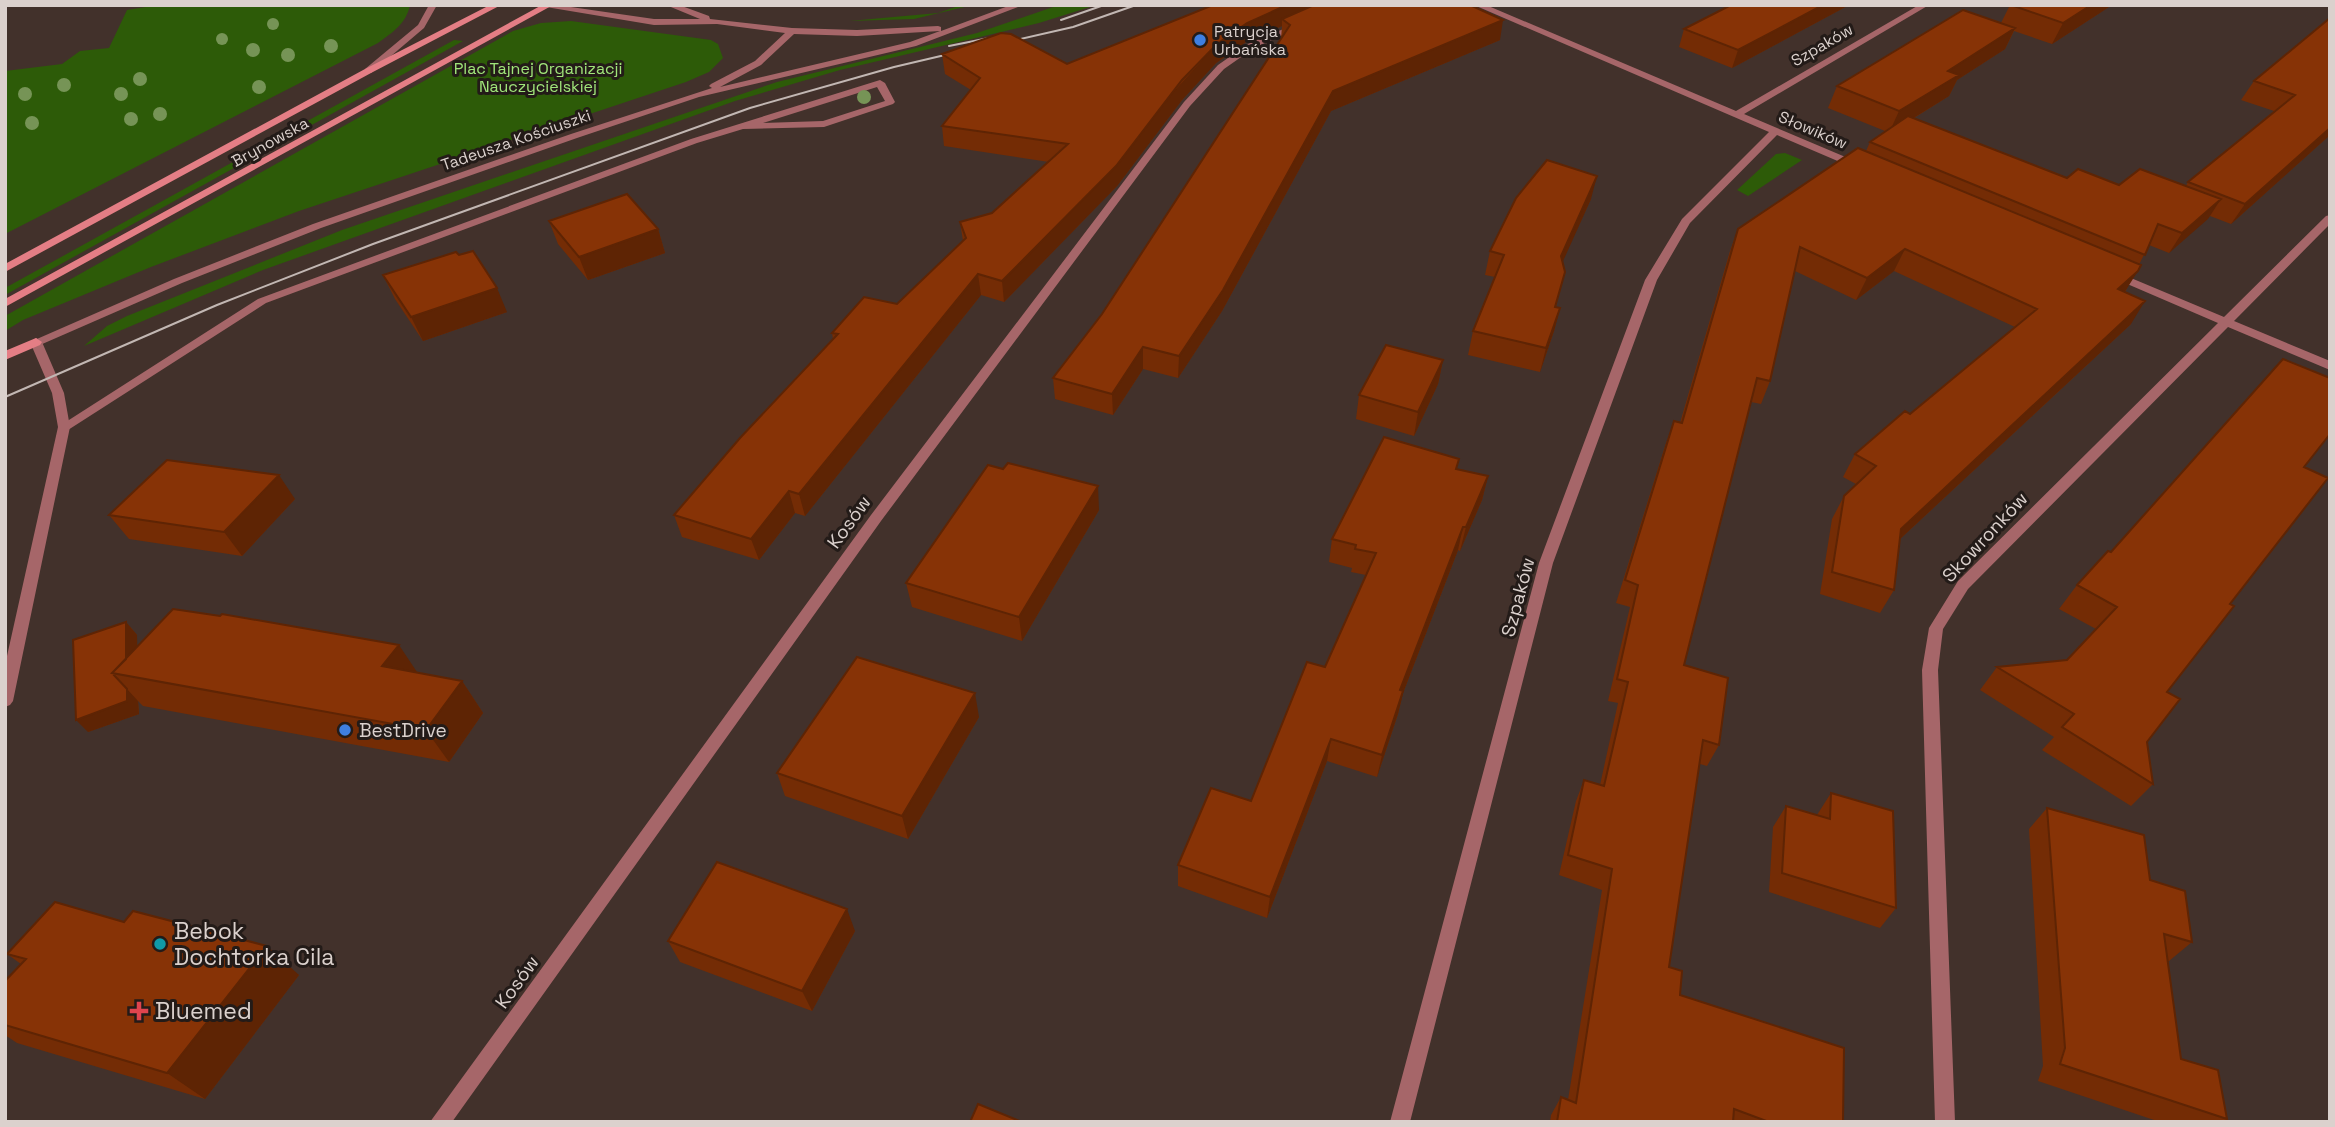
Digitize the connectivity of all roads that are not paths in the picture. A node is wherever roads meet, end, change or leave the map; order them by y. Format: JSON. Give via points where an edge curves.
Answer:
{"nodes":[{"id":1,"x":433,"y":5,"type":"edge"},
{"id":2,"x":497,"y":5,"type":"edge"},
{"id":3,"x":670,"y":5,"type":"edge"},
{"id":4,"x":1019,"y":5,"type":"edge"},
{"id":5,"x":1478,"y":5,"type":"edge"},
{"id":6,"x":1925,"y":5,"type":"edge"},
{"id":7,"x":545,"y":6,"type":"edge"},
{"id":8,"x":1312,"y":19,"type":"edge"},
{"id":9,"x":717,"y":22,"type":"junction"},
{"id":10,"x":956,"y":27,"type":"junction"},
{"id":11,"x":792,"y":31,"type":"junction"},
{"id":12,"x":368,"y":71,"type":"junction"},
{"id":13,"x":696,"y":95,"type":"junction"},
{"id":14,"x":1736,"y":115,"type":"junction"},
{"id":15,"x":742,"y":126,"type":"junction"},
{"id":16,"x":1775,"y":131,"type":"junction"},
{"id":17,"x":1865,"y":169,"type":"edge"},
{"id":18,"x":2330,"y":218,"type":"edge"},
{"id":19,"x":5,"y":269,"type":"edge"},
{"id":20,"x":2109,"y":272,"type":"edge"},
{"id":21,"x":5,"y":304,"type":"edge"},
{"id":22,"x":2225,"y":321,"type":"junction"},
{"id":23,"x":36,"y":342,"type":"junction"},
{"id":24,"x":5,"y":355,"type":"edge"},
{"id":25,"x":2330,"y":366,"type":"edge"},
{"id":26,"x":64,"y":427,"type":"junction"},
{"id":27,"x":5,"y":701,"type":"edge"},
{"id":28,"x":440,"y":1122,"type":"edge"},
{"id":29,"x":1400,"y":1122,"type":"edge"},
{"id":30,"x":1945,"y":1122,"type":"edge"}],
"edges":[{"from":1,"to":12,"type":"street","via":[[421,26]]},
{"from":2,"to":12,"type":"main road","name":"Brynowska"},
{"from":3,"to":9,"type":"street"},
{"from":4,"to":10,"type":"street","name":"Tadeusza Kościuszki"},
{"from":5,"to":14,"type":"street","name":"Słowików"},
{"from":6,"to":14,"type":"street","name":"Szpaków"},
{"from":7,"to":9,"type":"street","via":[[654,22]]},
{"from":7,"to":21,"type":"main road","name":"Brynowska"},
{"from":8,"to":28,"type":"street","name":"Kosów","via":[[1251,46],[1221,67],[1187,104],[876,518]]},
{"from":9,"to":11,"type":"street"},
{"from":10,"to":11,"type":"street","via":[[918,32]]},
{"from":10,"to":13,"type":"street","name":"Tadeusza Kościuszki","via":[[913,44]]},
{"from":11,"to":13,"type":"street","via":[[758,63]]},
{"from":12,"to":19,"type":"main road","name":"Brynowska"},
{"from":13,"to":23,"type":"street","name":"Tadeusza Kościuszki","via":[[317,226]]},
{"from":14,"to":16,"type":"street","name":"Słowików"},
{"from":15,"to":15,"type":"street","via":[[880,83],[890,102],[824,124]]},
{"from":15,"to":26,"type":"street","via":[[262,301]]},
{"from":16,"to":17,"type":"street","name":"Słowików"},
{"from":16,"to":29,"type":"street","name":"Szpaków","via":[[1686,221],[1651,280],[1546,562]]},
{"from":18,"to":22,"type":"street","name":"Skowronków"},
{"from":20,"to":22,"type":"street"},
{"from":22,"to":25,"type":"street"},
{"from":22,"to":30,"type":"street","name":"Skowronków","via":[[1963,585],[1936,628],[1930,670]]},
{"from":23,"to":24,"type":"main road"},
{"from":23,"to":26,"type":"street","via":[[58,393]]},
{"from":26,"to":27,"type":"street"}]}
